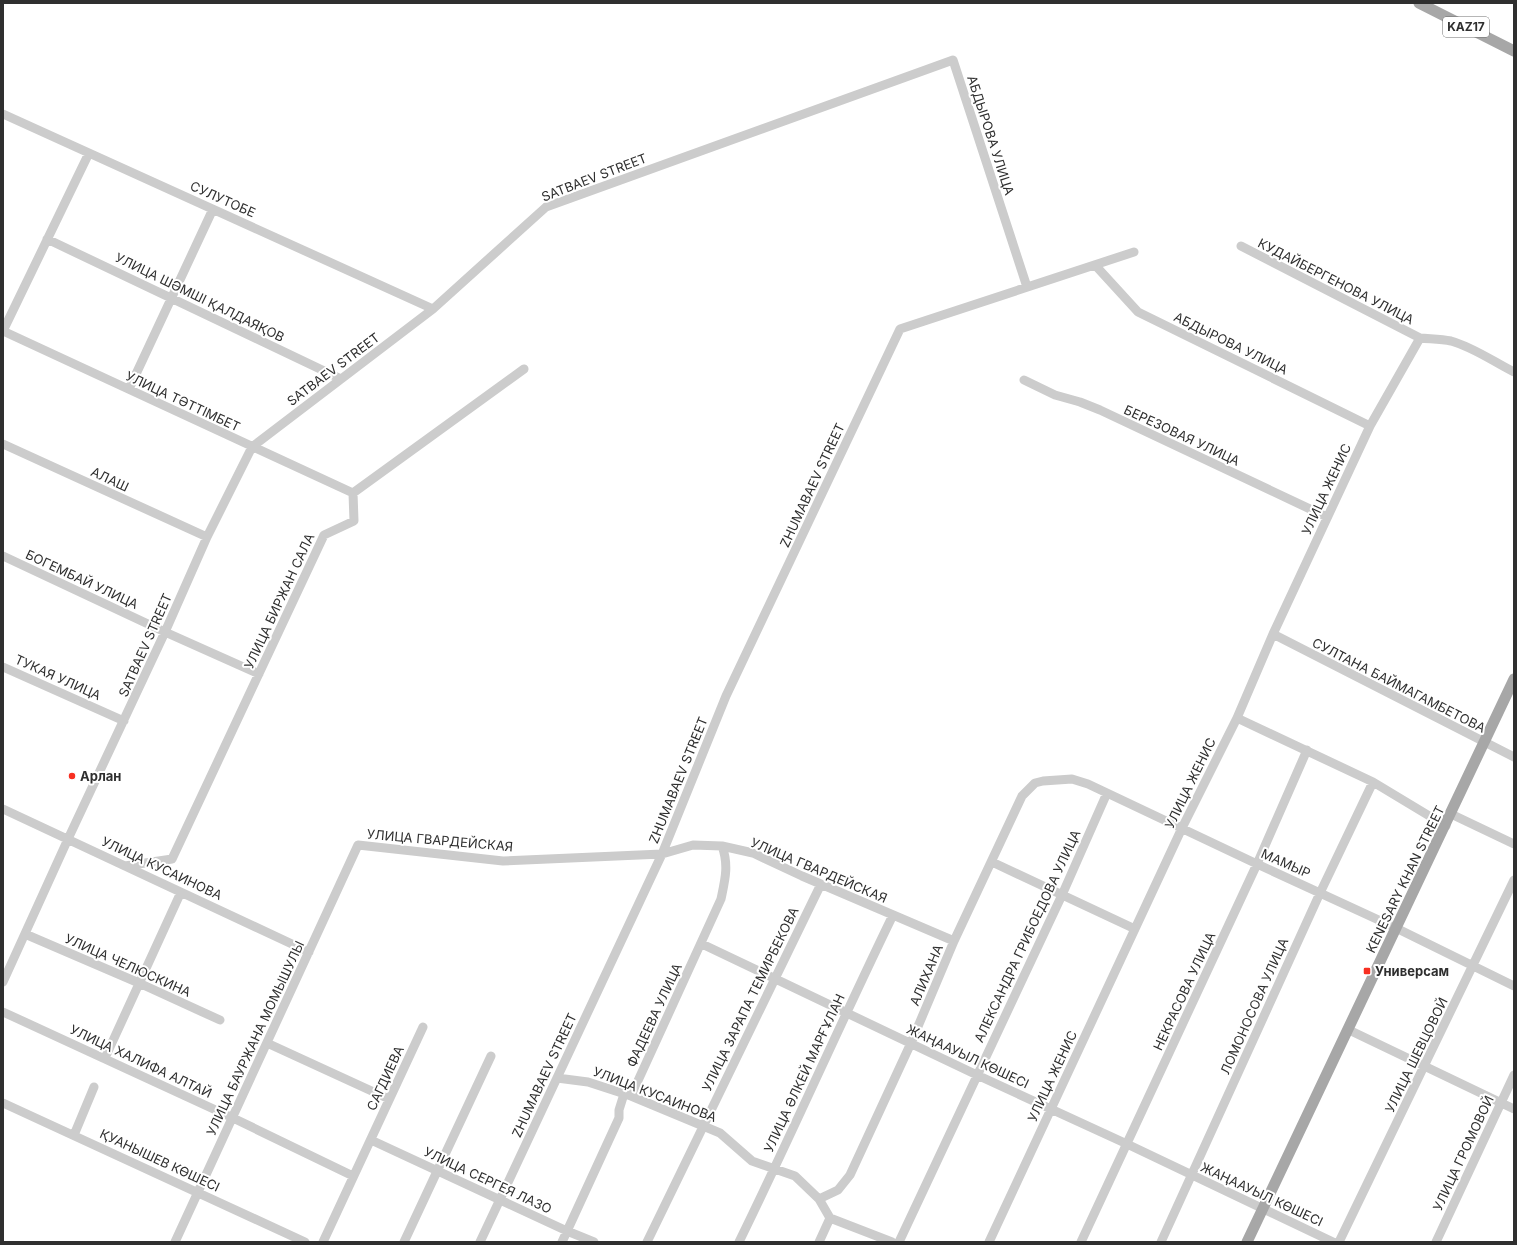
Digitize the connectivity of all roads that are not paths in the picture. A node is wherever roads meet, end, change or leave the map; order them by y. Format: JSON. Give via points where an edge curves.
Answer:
{"nodes":[{"id":1,"x":1418,"y":3,"type":"edge"},
{"id":2,"x":1514,"y":51,"type":"edge"},
{"id":3,"x":953,"y":60,"type":"joint"},
{"id":4,"x":3,"y":114,"type":"edge"},
{"id":5,"x":89,"y":153,"type":"junction"},
{"id":6,"x":213,"y":209,"type":"junction"},
{"id":7,"x":48,"y":239,"type":"junction"},
{"id":8,"x":1241,"y":246,"type":"dead end"},
{"id":9,"x":1134,"y":252,"type":"dead end"},
{"id":10,"x":1095,"y":265,"type":"junction"},
{"id":11,"x":1027,"y":287,"type":"junction"},
{"id":12,"x":172,"y":298,"type":"junction"},
{"id":13,"x":433,"y":309,"type":"junction"},
{"id":14,"x":3,"y":331,"type":"edge"},
{"id":15,"x":1420,"y":338,"type":"junction"},
{"id":16,"x":524,"y":369,"type":"dead end"},
{"id":17,"x":1514,"y":372,"type":"edge"},
{"id":18,"x":341,"y":379,"type":"junction"},
{"id":19,"x":1024,"y":380,"type":"dead end"},
{"id":20,"x":129,"y":389,"type":"junction"},
{"id":21,"x":1370,"y":426,"type":"junction"},
{"id":22,"x":3,"y":444,"type":"edge"},
{"id":23,"x":252,"y":447,"type":"junction"},
{"id":24,"x":353,"y":493,"type":"junction"},
{"id":25,"x":1327,"y":517,"type":"junction"},
{"id":26,"x":207,"y":537,"type":"junction"},
{"id":27,"x":3,"y":556,"type":"edge"},
{"id":28,"x":165,"y":632,"type":"junction"},
{"id":29,"x":1273,"y":634,"type":"junction"},
{"id":30,"x":3,"y":667,"type":"edge"},
{"id":31,"x":259,"y":674,"type":"junction"},
{"id":32,"x":1514,"y":679,"type":"edge"},
{"id":33,"x":1237,"y":718,"type":"junction"},
{"id":34,"x":124,"y":721,"type":"junction"},
{"id":35,"x":1484,"y":743,"type":"junction"},
{"id":36,"x":1307,"y":750,"type":"junction"},
{"id":37,"x":1514,"y":757,"type":"edge"},
{"id":38,"x":1043,"y":781,"type":"joint"},
{"id":39,"x":1373,"y":782,"type":"junction"},
{"id":40,"x":1107,"y":793,"type":"junction"},
{"id":41,"x":3,"y":809,"type":"edge"},
{"id":42,"x":1451,"y":814,"type":"junction"},
{"id":43,"x":1446,"y":826,"type":"junction"},
{"id":44,"x":1182,"y":828,"type":"junction"},
{"id":45,"x":68,"y":838,"type":"junction"},
{"id":46,"x":1514,"y":844,"type":"edge"},
{"id":47,"x":358,"y":845,"type":"joint"},
{"id":48,"x":722,"y":846,"type":"junction"},
{"id":49,"x":662,"y":854,"type":"junction"},
{"id":50,"x":992,"y":862,"type":"junction"},
{"id":51,"x":1257,"y":864,"type":"junction"},
{"id":52,"x":125,"y":866,"type":"junction"},
{"id":53,"x":1514,"y":880,"type":"edge"},
{"id":54,"x":821,"y":884,"type":"junction"},
{"id":55,"x":182,"y":892,"type":"junction"},
{"id":56,"x":1320,"y":893,"type":"junction"},
{"id":57,"x":1062,"y":895,"type":"junction"},
{"id":58,"x":893,"y":915,"type":"junction"},
{"id":59,"x":1396,"y":928,"type":"junction"},
{"id":60,"x":1135,"y":929,"type":"junction"},
{"id":61,"x":25,"y":934,"type":"junction"},
{"id":62,"x":954,"y":941,"type":"junction"},
{"id":63,"x":702,"y":944,"type":"junction"},
{"id":64,"x":309,"y":952,"type":"junction"},
{"id":65,"x":7,"y":963,"type":"edge"},
{"id":66,"x":1474,"y":966,"type":"junction"},
{"id":67,"x":774,"y":978,"type":"junction"},
{"id":68,"x":3,"y":982,"type":"edge"},
{"id":69,"x":139,"y":983,"type":"junction"},
{"id":70,"x":1514,"y":986,"type":"edge"},
{"id":71,"x":3,"y":1012,"type":"edge"},
{"id":72,"x":846,"y":1012,"type":"junction"},
{"id":73,"x":220,"y":1020,"type":"dead end"},
{"id":74,"x":423,"y":1027,"type":"dead end"},
{"id":75,"x":1349,"y":1030,"type":"junction"},
{"id":76,"x":267,"y":1044,"type":"junction"},
{"id":77,"x":911,"y":1044,"type":"junction"},
{"id":78,"x":491,"y":1056,"type":"dead end"},
{"id":79,"x":104,"y":1058,"type":"junction"},
{"id":80,"x":1424,"y":1067,"type":"junction"},
{"id":81,"x":977,"y":1075,"type":"junction"},
{"id":82,"x":1514,"y":1075,"type":"edge"},
{"id":83,"x":557,"y":1078,"type":"junction"},
{"id":84,"x":94,"y":1086,"type":"dead end"},
{"id":85,"x":627,"y":1095,"type":"junction"},
{"id":86,"x":389,"y":1099,"type":"junction"},
{"id":87,"x":1501,"y":1102,"type":"junction"},
{"id":88,"x":3,"y":1103,"type":"edge"},
{"id":89,"x":1051,"y":1109,"type":"junction"},
{"id":90,"x":1514,"y":1109,"type":"edge"},
{"id":91,"x":233,"y":1118,"type":"junction"},
{"id":92,"x":703,"y":1125,"type":"junction"},
{"id":93,"x":74,"y":1135,"type":"junction"},
{"id":94,"x":371,"y":1140,"type":"junction"},
{"id":95,"x":1127,"y":1144,"type":"junction"},
{"id":96,"x":774,"y":1169,"type":"junction"},
{"id":97,"x":437,"y":1170,"type":"junction"},
{"id":98,"x":1192,"y":1175,"type":"junction"},
{"id":99,"x":353,"y":1176,"type":"junction"},
{"id":100,"x":198,"y":1193,"type":"junction"},
{"id":101,"x":819,"y":1199,"type":"junction"},
{"id":102,"x":500,"y":1200,"type":"junction"},
{"id":103,"x":1263,"y":1208,"type":"junction"},
{"id":104,"x":830,"y":1218,"type":"junction"},
{"id":105,"x":567,"y":1231,"type":"junction"},
{"id":106,"x":175,"y":1242,"type":"edge"},
{"id":107,"x":305,"y":1242,"type":"edge"},
{"id":108,"x":323,"y":1242,"type":"edge"},
{"id":109,"x":404,"y":1242,"type":"edge"},
{"id":110,"x":480,"y":1242,"type":"edge"},
{"id":111,"x":562,"y":1242,"type":"edge"},
{"id":112,"x":594,"y":1242,"type":"edge"},
{"id":113,"x":647,"y":1242,"type":"edge"},
{"id":114,"x":739,"y":1242,"type":"edge"},
{"id":115,"x":819,"y":1242,"type":"edge"},
{"id":116,"x":892,"y":1242,"type":"edge"},
{"id":117,"x":899,"y":1242,"type":"edge"},
{"id":118,"x":989,"y":1242,"type":"edge"},
{"id":119,"x":1081,"y":1242,"type":"edge"},
{"id":120,"x":1161,"y":1242,"type":"edge"},
{"id":121,"x":1247,"y":1242,"type":"edge"},
{"id":122,"x":1333,"y":1242,"type":"edge"},
{"id":123,"x":1339,"y":1242,"type":"edge"},
{"id":124,"x":1436,"y":1242,"type":"edge"}],
"edges":[{"from":1,"to":2,"type":"main road","number":"KAZ17"},
{"from":3,"to":11,"type":"street","name":"АБДЫРОВА УЛИЦА"},
{"from":3,"to":13,"type":"street","name":"SATBAEV STREET","via":[[546,207]]},
{"from":4,"to":5,"type":"street","name":"СУЛУТОБЕ"},
{"from":5,"to":6,"type":"street","name":"СУЛУТОБЕ"},
{"from":5,"to":7,"type":"street"},
{"from":6,"to":12,"type":"street"},
{"from":6,"to":13,"type":"street","name":"СУЛУТОБЕ"},
{"from":7,"to":12,"type":"street","name":"УЛИЦА ШӘМШІ ҚАЛДАЯҚОВ"},
{"from":7,"to":14,"type":"street"},
{"from":8,"to":15,"type":"street","name":"КУДАЙБЕРГЕНОВА УЛИЦА"},
{"from":9,"to":10,"type":"street"},
{"from":10,"to":11,"type":"street"},
{"from":10,"to":21,"type":"street","name":"АБДЫРОВА УЛИЦА","via":[[1138,312]]},
{"from":11,"to":49,"type":"street","name":"ZHUMABAEV STREET","via":[[900,328],[726,696]]},
{"from":12,"to":18,"type":"street","name":"УЛИЦА ШӘМШІ ҚАЛДАЯҚОВ"},
{"from":12,"to":20,"type":"street"},
{"from":13,"to":18,"type":"street","name":"SATBAEV STREET"},
{"from":14,"to":20,"type":"street","name":"УЛИЦА ТӘТТІМБЕТ"},
{"from":15,"to":17,"type":"street","via":[[1456,343]]},
{"from":15,"to":21,"type":"street","name":"УЛИЦА ЖЕНИС"},
{"from":16,"to":24,"type":"street"},
{"from":18,"to":23,"type":"street","name":"SATBAEV STREET"},
{"from":19,"to":25,"type":"street","name":"БЕРЕЗОВАЯ УЛИЦА","via":[[1055,395],[1100,410]]},
{"from":20,"to":23,"type":"street","name":"УЛИЦА ТӘТТІМБЕТ"},
{"from":21,"to":25,"type":"street","name":"УЛИЦА ЖЕНИС"},
{"from":22,"to":26,"type":"street","name":"АЛАШ"},
{"from":23,"to":24,"type":"street","name":"УЛИЦА ТӘТТІМБЕТ"},
{"from":23,"to":26,"type":"street","name":"SATBAEV STREET"},
{"from":24,"to":31,"type":"street","name":"УЛИЦА БИРЖАН САЛА","via":[[354,521],[324,535]]},
{"from":25,"to":29,"type":"street","name":"УЛИЦА ЖЕНИС"},
{"from":26,"to":28,"type":"street","name":"SATBAEV STREET"},
{"from":27,"to":28,"type":"street","name":"БОГЕМБАЙ УЛИЦА"},
{"from":28,"to":31,"type":"street","name":"БОГЕМБАЙ УЛИЦА"},
{"from":28,"to":34,"type":"street","name":"SATBAEV STREET"},
{"from":29,"to":33,"type":"street","name":"УЛИЦА ЖЕНИС"},
{"from":29,"to":35,"type":"street","name":"СУЛТАНА БАЙМАГАМБЕТОВА"},
{"from":30,"to":34,"type":"street","name":"ТУКАЯ УЛИЦА"},
{"from":31,"to":52,"type":"street","name":"УЛИЦА БИРЖАН САЛА","via":[[172,859]]},
{"from":32,"to":35,"type":"main road","name":"KENESARY KHAN STREET"},
{"from":33,"to":36,"type":"street"},
{"from":33,"to":44,"type":"street","name":"УЛИЦА ЖЕНИС"},
{"from":34,"to":45,"type":"street","name":"SATBAEV STREET"},
{"from":35,"to":37,"type":"street","name":"СУЛТАНА БАЙМАГАМБЕТОВА"},
{"from":35,"to":42,"type":"main road","name":"KENESARY KHAN STREET"},
{"from":36,"to":39,"type":"street"},
{"from":36,"to":51,"type":"street","name":"НЕКРАСОВА УЛИЦА"},
{"from":38,"to":40,"type":"street","name":"МАМЫР","via":[[1072,779]]},
{"from":38,"to":50,"type":"street","name":"АЛИХАНА","via":[[1035,783],[1022,796]]},
{"from":39,"to":43,"type":"street"},
{"from":39,"to":56,"type":"street","name":"ЛОМОНОСОВА УЛИЦА"},
{"from":40,"to":44,"type":"street","name":"МАМЫР"},
{"from":40,"to":57,"type":"street","name":"АЛЕКСАНДРА ГРИБОЕДОВА УЛИЦА"},
{"from":41,"to":45,"type":"street","name":"УЛИЦА КУСАИНОВА"},
{"from":42,"to":43,"type":"main road","name":"KENESARY KHAN STREET"},
{"from":42,"to":46,"type":"street"},
{"from":43,"to":59,"type":"main road","name":"KENESARY KHAN STREET"},
{"from":44,"to":51,"type":"street","name":"МАМЫР"},
{"from":44,"to":60,"type":"street","name":"УЛИЦА ЖЕНИС"},
{"from":45,"to":52,"type":"street","name":"УЛИЦА КУСАИНОВА"},
{"from":45,"to":61,"type":"street","name":"SATBAEV STREET"},
{"from":47,"to":49,"type":"street","name":"УЛИЦА ГВАРДЕЙСКАЯ","via":[[503,861]]},
{"from":47,"to":64,"type":"street","name":"УЛИЦА БАУРЖАНА МОМЫШУЛЫ"},
{"from":48,"to":49,"type":"street","name":"УЛИЦА ГВАРДЕЙСКАЯ","via":[[693,845]]},
{"from":48,"to":54,"type":"street","name":"УЛИЦА ГВАРДЕЙСКАЯ","via":[[753,853]]},
{"from":48,"to":63,"type":"street","name":"ФАДЕЕВА УЛИЦА","via":[[727,868],[725,881],[721,899]]},
{"from":49,"to":83,"type":"street","name":"ZHUMABAEV STREET"},
{"from":50,"to":57,"type":"street"},
{"from":50,"to":62,"type":"street","name":"АЛИХАНА"},
{"from":51,"to":56,"type":"street","name":"МАМЫР"},
{"from":51,"to":95,"type":"street","name":"НЕКРАСОВА УЛИЦА"},
{"from":52,"to":55,"type":"street","name":"УЛИЦА КУСАИНОВА"},
{"from":53,"to":66,"type":"street","name":"УЛИЦА ШЕВЦОВОЙ"},
{"from":54,"to":58,"type":"street","name":"УЛИЦА ГВАРДЕЙСКАЯ"},
{"from":54,"to":67,"type":"street","name":"УЛИЦА ЗАРАПА ТЕМИРБЕКОВА"},
{"from":55,"to":64,"type":"street","name":"УЛИЦА КУСАИНОВА"},
{"from":55,"to":69,"type":"street"},
{"from":56,"to":59,"type":"street","name":"МАМЫР"},
{"from":56,"to":98,"type":"street","name":"ЛОМОНОСОВА УЛИЦА"},
{"from":57,"to":60,"type":"street"},
{"from":57,"to":81,"type":"street","name":"АЛЕКСАНДРА ГРИБОЕДОВА УЛИЦА"},
{"from":58,"to":62,"type":"street","name":"УЛИЦА ГВАРДЕЙСКАЯ"},
{"from":58,"to":72,"type":"street","name":"УЛИЦА ӘЛКЕЙ МАРҒҰЛАН"},
{"from":59,"to":66,"type":"street","name":"МАМЫР"},
{"from":59,"to":75,"type":"main road","name":"KENESARY KHAN STREET"},
{"from":60,"to":89,"type":"street","name":"УЛИЦА ЖЕНИС"},
{"from":61,"to":65,"type":"street","name":"SATBAEV STREET"},
{"from":61,"to":69,"type":"street","name":"УЛИЦА ЧЕЛЮСКИНА"},
{"from":62,"to":77,"type":"street","name":"АЛИХАНА"},
{"from":63,"to":67,"type":"street","name":"ЖАҢААУЫЛ КӨШЕСІ"},
{"from":63,"to":85,"type":"street","name":"ФАДЕЕВА УЛИЦА"},
{"from":64,"to":76,"type":"street","name":"УЛИЦА БАУРЖАНА МОМЫШУЛЫ"},
{"from":65,"to":68,"type":"street","name":"SATBAEV STREET"},
{"from":66,"to":70,"type":"street","name":"МАМЫР"},
{"from":66,"to":80,"type":"street","name":"УЛИЦА ШЕВЦОВОЙ"},
{"from":67,"to":72,"type":"street","name":"ЖАҢААУЫЛ КӨШЕСІ"},
{"from":67,"to":92,"type":"street","name":"УЛИЦА ЗАРАПА ТЕМИРБЕКОВА"},
{"from":69,"to":73,"type":"street","name":"УЛИЦА ЧЕЛЮСКИНА"},
{"from":69,"to":79,"type":"street"},
{"from":71,"to":79,"type":"street","name":"УЛИЦА ХАЛИФА АЛТАЙ"},
{"from":72,"to":77,"type":"street","name":"ЖАҢААУЫЛ КӨШЕСІ"},
{"from":72,"to":96,"type":"street","name":"УЛИЦА ӘЛКЕЙ МАРҒҰЛАН"},
{"from":74,"to":86,"type":"street","name":"САГДИЕВА"},
{"from":75,"to":80,"type":"street"},
{"from":75,"to":103,"type":"main road","name":"KENESARY KHAN STREET"},
{"from":76,"to":86,"type":"street"},
{"from":76,"to":91,"type":"street","name":"УЛИЦА БАУРЖАНА МОМЫШУЛЫ"},
{"from":77,"to":81,"type":"street","name":"ЖАҢААУЫЛ КӨШЕСІ"},
{"from":77,"to":101,"type":"street","name":"АЛИХАНА","via":[[850,1175],[838,1190]]},
{"from":78,"to":97,"type":"street"},
{"from":79,"to":91,"type":"street","name":"УЛИЦА ХАЛИФА АЛТАЙ"},
{"from":80,"to":87,"type":"street"},
{"from":80,"to":123,"type":"street","name":"УЛИЦА ШЕВЦОВОЙ"},
{"from":81,"to":89,"type":"street","name":"ЖАҢААУЫЛ КӨШЕСІ"},
{"from":81,"to":117,"type":"street","name":"АЛЕКСАНДРА ГРИБОЕДОВА УЛИЦА"},
{"from":82,"to":87,"type":"street","name":"УЛИЦА ГРОМОВОЙ"},
{"from":83,"to":85,"type":"street","name":"УЛИЦА КУСАИНОВА","via":[[588,1082]]},
{"from":83,"to":102,"type":"street","name":"ZHUMABAEV STREET"},
{"from":84,"to":93,"type":"street"},
{"from":85,"to":92,"type":"street","name":"УЛИЦА КУСАИНОВА"},
{"from":85,"to":105,"type":"street","name":"ФАДЕЕВА УЛИЦА"},
{"from":86,"to":94,"type":"street","name":"САГДИЕВА"},
{"from":87,"to":90,"type":"street"},
{"from":87,"to":124,"type":"street","name":"УЛИЦА ГРОМОВОЙ"},
{"from":88,"to":93,"type":"street","name":"ҚУАНЫШЕВ КӨШЕСІ"},
{"from":89,"to":95,"type":"street","name":"ЖАҢААУЫЛ КӨШЕСІ"},
{"from":89,"to":118,"type":"street","name":"УЛИЦА ЖЕНИС"},
{"from":91,"to":99,"type":"street","name":"УЛИЦА ХАЛИФА АЛТАЙ"},
{"from":91,"to":100,"type":"street","name":"УЛИЦА БАУРЖАНА МОМЫШУЛЫ"},
{"from":92,"to":96,"type":"street","name":"УЛИЦА КУСАИНОВА","via":[[720,1133],[752,1161]]},
{"from":92,"to":113,"type":"street","name":"УЛИЦА ЗАРАПА ТЕМИРБЕКОВА"},
{"from":93,"to":100,"type":"street","name":"ҚУАНЫШЕВ КӨШЕСІ"},
{"from":94,"to":97,"type":"street","name":"УЛИЦА СЕРГЕЯ ЛАЗО"},
{"from":94,"to":99,"type":"street","name":"САГДИЕВА"},
{"from":95,"to":98,"type":"street","name":"ЖАҢААУЫЛ КӨШЕСІ"},
{"from":95,"to":119,"type":"street","name":"НЕКРАСОВА УЛИЦА"},
{"from":96,"to":101,"type":"street","name":"УЛИЦА КУСАИНОВА","via":[[795,1176]]},
{"from":96,"to":114,"type":"street","name":"УЛИЦА ӘЛКЕЙ МАРҒҰЛАН"},
{"from":97,"to":102,"type":"street","name":"УЛИЦА СЕРГЕЯ ЛАЗО"},
{"from":97,"to":109,"type":"street"},
{"from":98,"to":103,"type":"street","name":"ЖАҢААУЫЛ КӨШЕСІ"},
{"from":98,"to":120,"type":"street","name":"ЛОМОНОСОВА УЛИЦА"},
{"from":99,"to":108,"type":"street","name":"САГДИЕВА"},
{"from":100,"to":106,"type":"street","name":"УЛИЦА БАУРЖАНА МОМЫШУЛЫ"},
{"from":100,"to":107,"type":"street","name":"ҚУАНЫШЕВ КӨШЕСІ"},
{"from":101,"to":104,"type":"street","name":"УЛИЦА КУСАИНОВА"},
{"from":102,"to":105,"type":"street","name":"УЛИЦА СЕРГЕЯ ЛАЗО"},
{"from":102,"to":110,"type":"street","name":"ZHUMABAEV STREET"},
{"from":103,"to":121,"type":"main road","name":"KENESARY KHAN STREET"},
{"from":103,"to":122,"type":"street","name":"ЖАҢААУЫЛ КӨШЕСІ"},
{"from":104,"to":115,"type":"street"},
{"from":104,"to":116,"type":"street"},
{"from":105,"to":111,"type":"street","name":"ФАДЕЕВА УЛИЦА"},
{"from":105,"to":112,"type":"street","name":"УЛИЦА СЕРГЕЯ ЛАЗО"}]}
